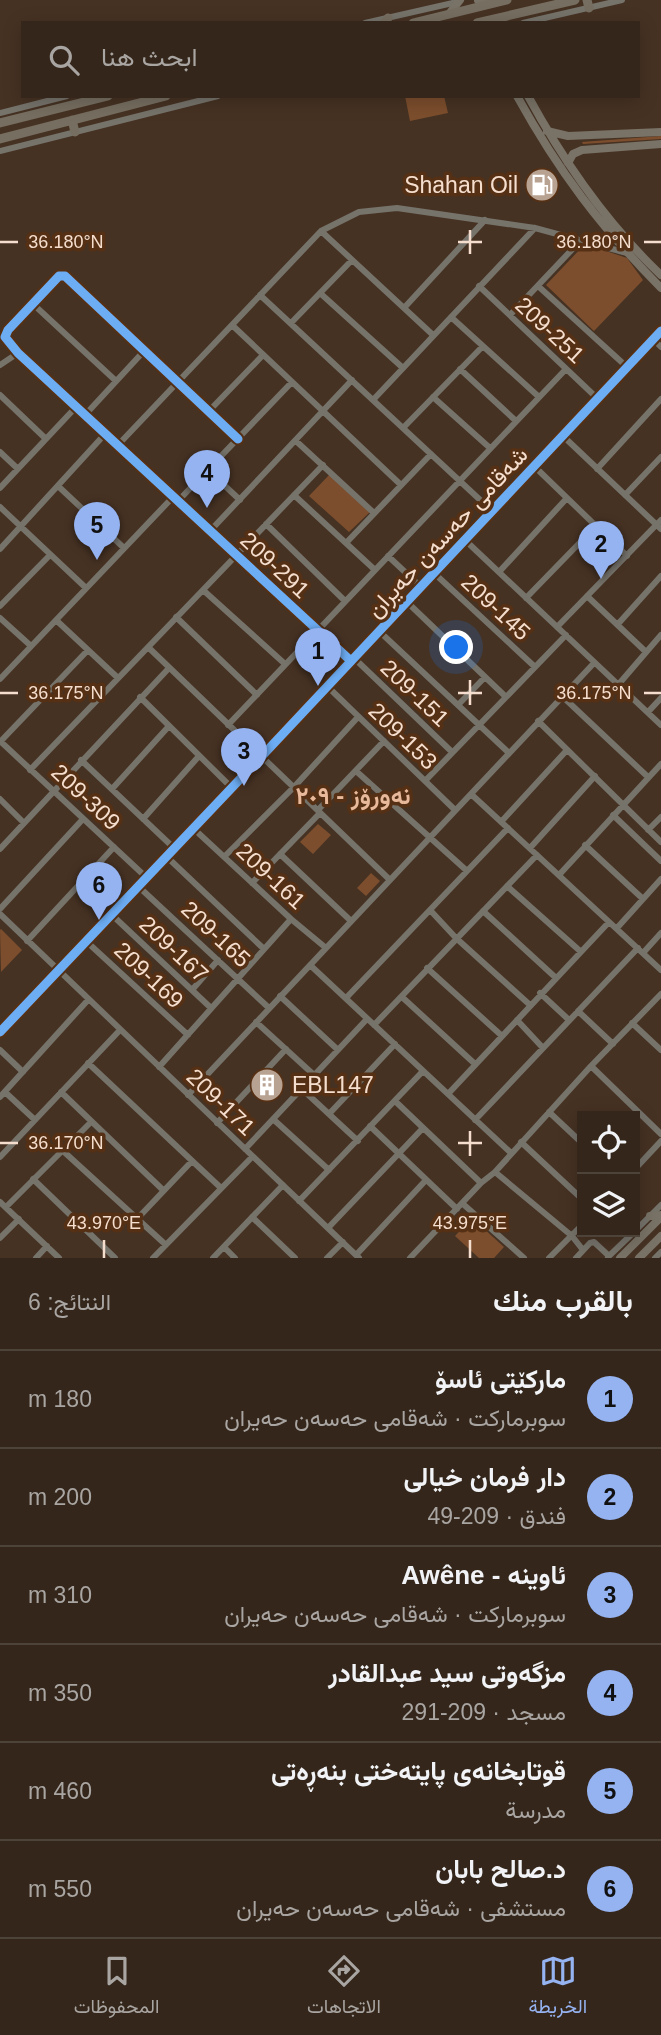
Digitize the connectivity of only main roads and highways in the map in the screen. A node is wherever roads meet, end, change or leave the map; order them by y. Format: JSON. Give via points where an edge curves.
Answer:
{"nodes":[{"id":1,"x":461,"y":0,"type":"edge"},
{"id":2,"x":478,"y":0,"type":"edge"},
{"id":3,"x":507,"y":0,"type":"edge"},
{"id":4,"x":575,"y":0,"type":"edge"},
{"id":5,"x":495,"y":3,"type":"junction"},
{"id":6,"x":448,"y":14,"type":"junction"},
{"id":7,"x":507,"y":19,"type":"edge"},
{"id":8,"x":421,"y":21,"type":"edge"},
{"id":9,"x":100,"y":98,"type":"edge"},
{"id":10,"x":158,"y":98,"type":"edge"},
{"id":11,"x":518,"y":98,"type":"edge"},
{"id":12,"x":529,"y":98,"type":"edge"},
{"id":13,"x":72,"y":120,"type":"junction"},
{"id":14,"x":0,"y":123,"type":"edge"},
{"id":15,"x":547,"y":131,"type":"junction"},
{"id":16,"x":75,"y":132,"type":"road end"},
{"id":17,"x":661,"y":132,"type":"edge"},
{"id":18,"x":580,"y":136,"type":"junction"},
{"id":19,"x":0,"y":139,"type":"edge"},
{"id":20,"x":661,"y":144,"type":"edge"},
{"id":21,"x":582,"y":150,"type":"junction"},
{"id":22,"x":568,"y":163,"type":"junction"},
{"id":23,"x":661,"y":275,"type":"edge"},
{"id":24,"x":661,"y":288,"type":"edge"},
{"id":25,"x":650,"y":1216,"type":"road end"},
{"id":26,"x":661,"y":1216,"type":"edge"},
{"id":27,"x":660,"y":1238,"type":"edge"},
{"id":28,"x":620,"y":1258,"type":"edge"},
{"id":29,"x":639,"y":1258,"type":"edge"}],
"edges":[{"from":1,"to":6,"type":"main road"},
{"from":2,"to":5,"type":"main road"},
{"from":3,"to":5,"type":"highway"},
{"from":4,"to":7,"type":"highway"},
{"from":5,"to":6,"type":"highway"},
{"from":6,"to":8,"type":"highway"},
{"from":9,"to":14,"type":"highway"},
{"from":10,"to":13,"type":"highway"},
{"from":11,"to":24,"type":"main road","via":[[581,199]]},
{"from":12,"to":15,"type":"main road"},
{"from":13,"to":16,"type":"highway"},
{"from":13,"to":19,"type":"highway"},
{"from":15,"to":18,"type":"main road"},
{"from":15,"to":22,"type":"main road"},
{"from":17,"to":18,"type":"main road"},
{"from":18,"to":21,"type":"main road","via":[[573,144]]},
{"from":20,"to":21,"type":"main road"},
{"from":21,"to":22,"type":"main road"},
{"from":22,"to":23,"type":"main road","via":[[597,205]]},
{"from":25,"to":26,"type":"main road"},
{"from":26,"to":28,"type":"main road"},
{"from":27,"to":29,"type":"main road"}]}
